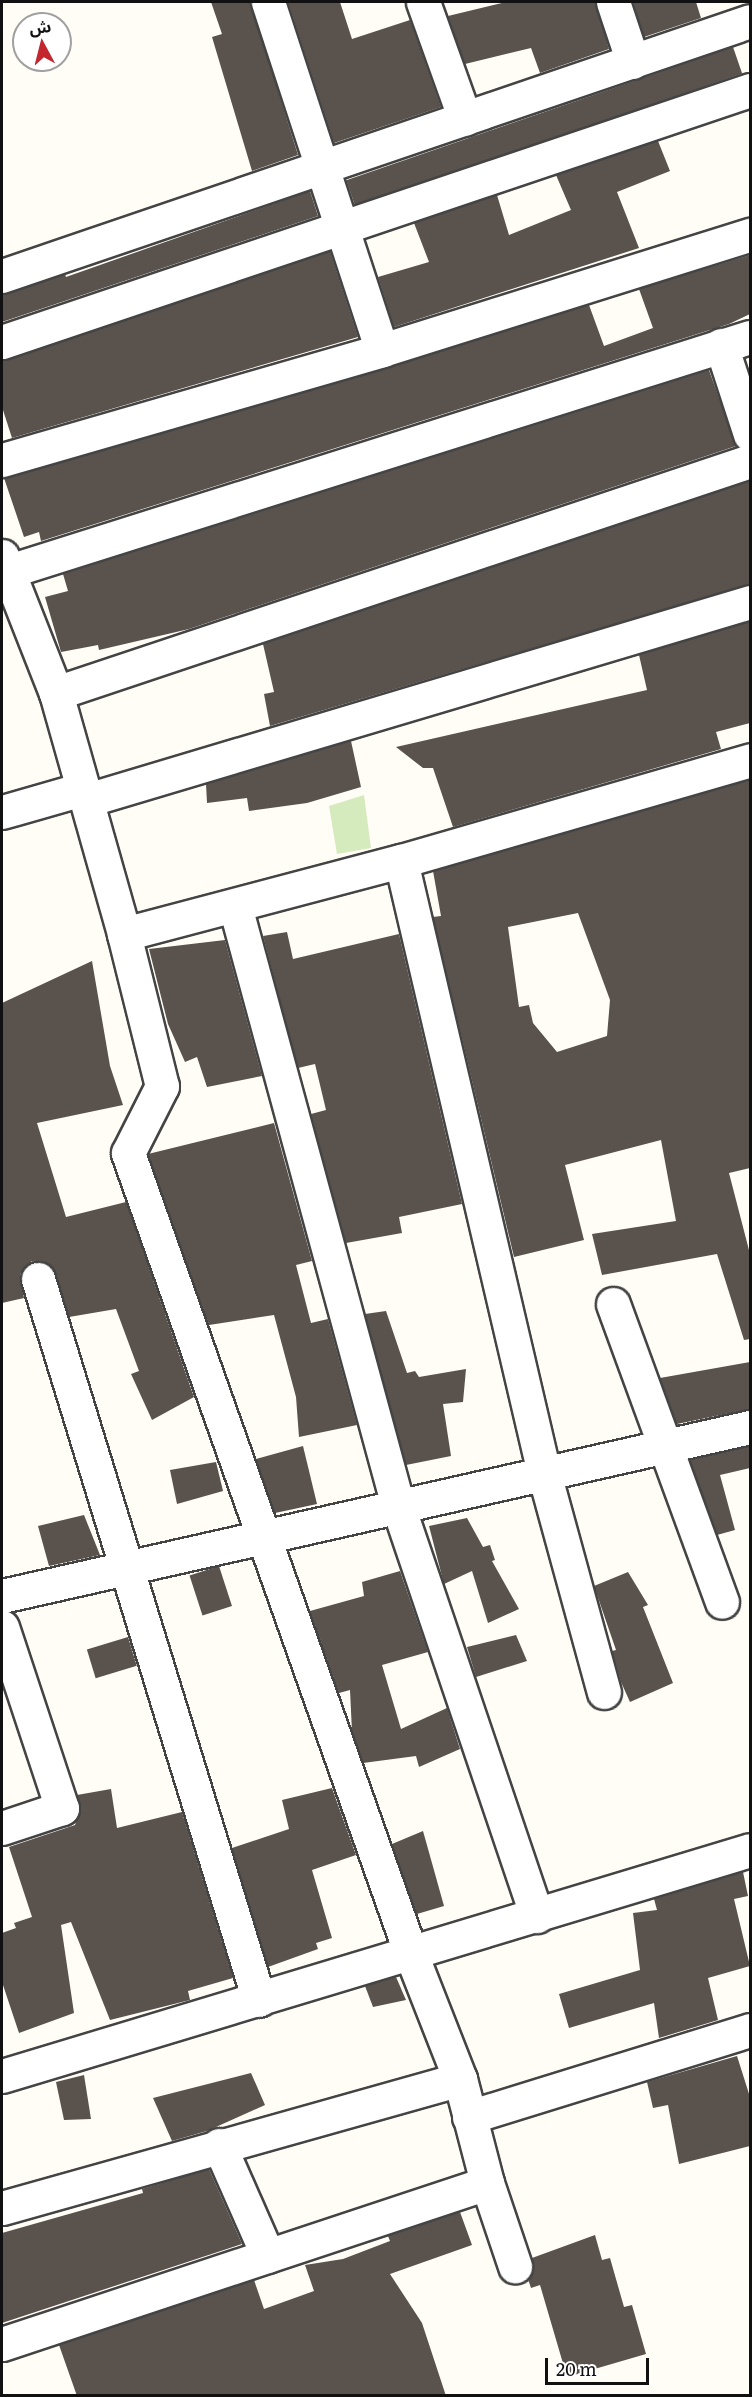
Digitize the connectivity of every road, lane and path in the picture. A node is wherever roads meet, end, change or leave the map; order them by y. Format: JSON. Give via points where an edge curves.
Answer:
{"nodes":[{"id":1,"x":268,"y":2,"type":"edge"},
{"id":2,"x":423,"y":2,"type":"edge"},
{"id":3,"x":613,"y":2,"type":"edge"},
{"id":4,"x":750,"y":21,"type":"edge"},
{"id":5,"x":633,"y":62,"type":"junction"},
{"id":6,"x":750,"y":90,"type":"edge"},
{"id":7,"x":465,"y":119,"type":"junction"},
{"id":8,"x":324,"y":168,"type":"junction"},
{"id":9,"x":342,"y":226,"type":"junction"},
{"id":10,"x":750,"y":235,"type":"edge"},
{"id":11,"x":2,"y":276,"type":"edge"},
{"id":12,"x":736,"y":341,"type":"edge"},
{"id":13,"x":2,"y":342,"type":"edge"},
{"id":14,"x":382,"y":350,"type":"junction"},
{"id":15,"x":750,"y":434,"type":"edge"},
{"id":16,"x":2,"y":460,"type":"edge"},
{"id":17,"x":750,"y":461,"type":"edge"},
{"id":18,"x":4,"y":564,"type":"edge"},
{"id":19,"x":750,"y":602,"type":"edge"},
{"id":20,"x":56,"y":693,"type":"junction"},
{"id":21,"x":750,"y":760,"type":"edge"},
{"id":22,"x":85,"y":794,"type":"junction"},
{"id":23,"x":2,"y":812,"type":"edge"},
{"id":24,"x":401,"y":861,"type":"junction"},
{"id":25,"x":235,"y":906,"type":"junction"},
{"id":26,"x":124,"y":934,"type":"junction"},
{"id":27,"x":38,"y":1279,"type":"dead end"},
{"id":28,"x":613,"y":1304,"type":"dead end"},
{"id":29,"x":750,"y":1427,"type":"edge"},
{"id":30,"x":666,"y":1446,"type":"junction"},
{"id":31,"x":544,"y":1473,"type":"junction"},
{"id":32,"x":398,"y":1506,"type":"junction"},
{"id":33,"x":262,"y":1537,"type":"junction"},
{"id":34,"x":129,"y":1567,"type":"junction"},
{"id":35,"x":2,"y":1596,"type":"edge"},
{"id":36,"x":722,"y":1602,"type":"dead end"},
{"id":37,"x":2,"y":1627,"type":"edge"},
{"id":38,"x":604,"y":1692,"type":"dead end"},
{"id":39,"x":2,"y":1828,"type":"edge"},
{"id":40,"x":750,"y":1850,"type":"edge"},
{"id":41,"x":537,"y":1916,"type":"junction"},
{"id":42,"x":411,"y":1954,"type":"junction"},
{"id":43,"x":259,"y":2000,"type":"junction"},
{"id":44,"x":750,"y":2030,"type":"edge"},
{"id":45,"x":2,"y":2076,"type":"edge"},
{"id":46,"x":460,"y":2079,"type":"junction"},
{"id":47,"x":469,"y":2117,"type":"junction"},
{"id":48,"x":219,"y":2145,"type":"junction"},
{"id":49,"x":487,"y":2183,"type":"junction"},
{"id":50,"x":2,"y":2208,"type":"edge"},
{"id":51,"x":268,"y":2256,"type":"junction"},
{"id":52,"x":515,"y":2266,"type":"dead end"},
{"id":53,"x":2,"y":2344,"type":"edge"}],
"edges":[{"from":1,"to":8,"type":"street"},
{"from":2,"to":7,"type":"street"},
{"from":3,"to":5,"type":"street"},
{"from":4,"to":5,"type":"street"},
{"from":5,"to":7,"type":"street"},
{"from":6,"to":9,"type":"street"},
{"from":7,"to":8,"type":"street"},
{"from":8,"to":9,"type":"street"},
{"from":8,"to":11,"type":"street"},
{"from":9,"to":13,"type":"street"},
{"from":9,"to":14,"type":"street"},
{"from":10,"to":14,"type":"street"},
{"from":12,"to":15,"type":"street"},
{"from":12,"to":18,"type":"street"},
{"from":14,"to":16,"type":"street"},
{"from":17,"to":20,"type":"street"},
{"from":18,"to":20,"type":"street"},
{"from":19,"to":22,"type":"street"},
{"from":20,"to":22,"type":"street"},
{"from":21,"to":24,"type":"street"},
{"from":22,"to":23,"type":"street"},
{"from":22,"to":26,"type":"street"},
{"from":24,"to":25,"type":"street"},
{"from":24,"to":31,"type":"street"},
{"from":25,"to":26,"type":"street"},
{"from":25,"to":32,"type":"street"},
{"from":26,"to":33,"type":"street","via":[[162,1086],[128,1153]]},
{"from":27,"to":34,"type":"street"},
{"from":28,"to":30,"type":"street"},
{"from":29,"to":30,"type":"street"},
{"from":30,"to":31,"type":"street"},
{"from":30,"to":36,"type":"street"},
{"from":31,"to":32,"type":"street"},
{"from":31,"to":38,"type":"street"},
{"from":32,"to":33,"type":"street"},
{"from":32,"to":41,"type":"street"},
{"from":33,"to":34,"type":"street"},
{"from":33,"to":42,"type":"street"},
{"from":34,"to":35,"type":"street"},
{"from":34,"to":43,"type":"street"},
{"from":37,"to":39,"type":"street","via":[[62,1808]]},
{"from":40,"to":41,"type":"street"},
{"from":41,"to":42,"type":"street"},
{"from":42,"to":43,"type":"street"},
{"from":42,"to":46,"type":"street"},
{"from":43,"to":45,"type":"street"},
{"from":44,"to":47,"type":"street"},
{"from":46,"to":47,"type":"street"},
{"from":46,"to":48,"type":"street"},
{"from":47,"to":49,"type":"street"},
{"from":48,"to":50,"type":"street"},
{"from":48,"to":51,"type":"street"},
{"from":49,"to":51,"type":"street"},
{"from":49,"to":52,"type":"street"},
{"from":51,"to":53,"type":"street"}]}
